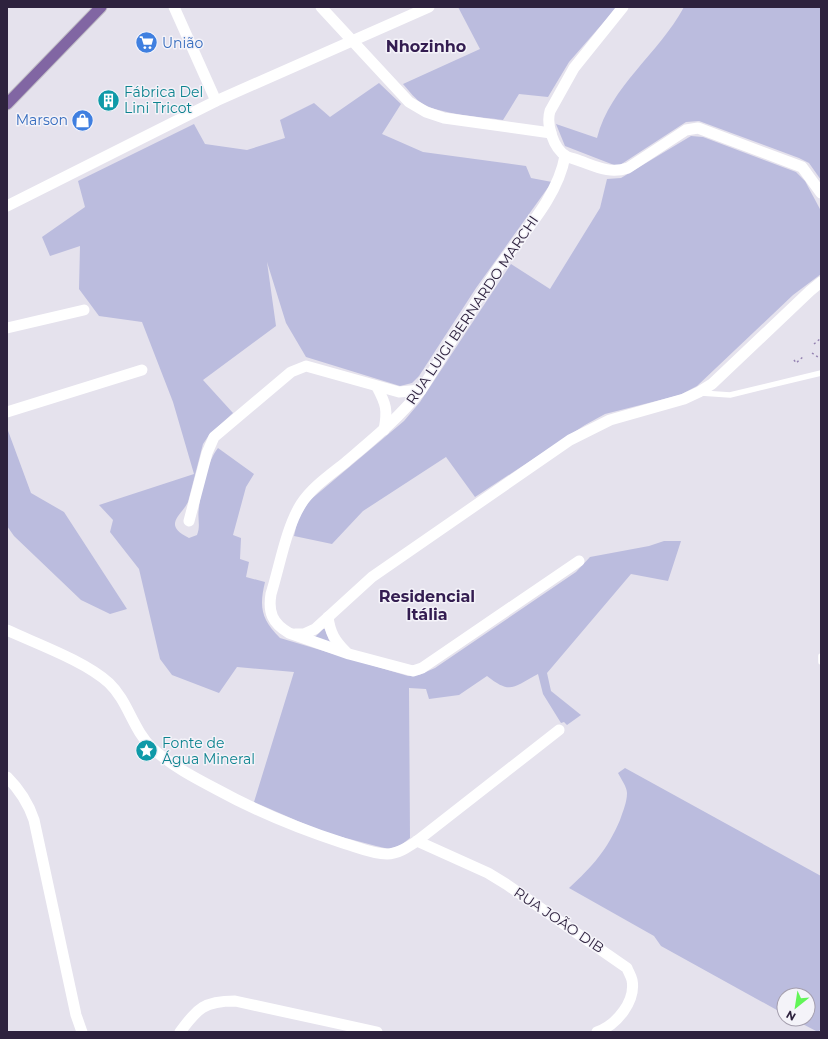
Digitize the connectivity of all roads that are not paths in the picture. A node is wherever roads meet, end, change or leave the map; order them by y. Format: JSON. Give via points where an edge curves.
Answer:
{"nodes":[{"id":1,"x":102,"y":7,"type":"edge"},
{"id":2,"x":174,"y":7,"type":"edge"},
{"id":3,"x":321,"y":7,"type":"edge"},
{"id":4,"x":429,"y":7,"type":"edge"},
{"id":5,"x":623,"y":7,"type":"edge"},
{"id":6,"x":352,"y":41,"type":"junction"},
{"id":7,"x":216,"y":102,"type":"junction"},
{"id":8,"x":7,"y":104,"type":"edge"},
{"id":9,"x":551,"y":133,"type":"junction"},
{"id":10,"x":565,"y":156,"type":"junction"},
{"id":11,"x":821,"y":193,"type":"edge"},
{"id":12,"x":7,"y":206,"type":"edge"},
{"id":13,"x":821,"y":282,"type":"edge"},
{"id":14,"x":84,"y":310,"type":"dead end"},
{"id":15,"x":7,"y":328,"type":"edge"},
{"id":16,"x":142,"y":370,"type":"dead end"},
{"id":17,"x":821,"y":373,"type":"edge"},
{"id":18,"x":377,"y":387,"type":"junction"},
{"id":19,"x":421,"y":390,"type":"junction"},
{"id":20,"x":699,"y":392,"type":"junction"},
{"id":21,"x":7,"y":412,"type":"edge"},
{"id":22,"x":384,"y":430,"type":"junction"},
{"id":23,"x":189,"y":521,"type":"dead end"},
{"id":24,"x":578,"y":561,"type":"dead end"},
{"id":25,"x":328,"y":617,"type":"junction"},
{"id":26,"x":7,"y":630,"type":"edge"},
{"id":27,"x":289,"y":633,"type":"junction"},
{"id":28,"x":349,"y":654,"type":"junction"},
{"id":29,"x":821,"y":656,"type":"edge"},
{"id":30,"x":821,"y":662,"type":"edge"},
{"id":31,"x":558,"y":730,"type":"dead end"},
{"id":32,"x":7,"y":777,"type":"edge"},
{"id":33,"x":417,"y":841,"type":"junction"},
{"id":34,"x":82,"y":1032,"type":"edge"},
{"id":35,"x":180,"y":1032,"type":"edge"},
{"id":36,"x":377,"y":1032,"type":"edge"},
{"id":37,"x":598,"y":1032,"type":"edge"}],
"edges":[{"from":1,"to":8,"type":"main road"},
{"from":2,"to":7,"type":"street"},
{"from":3,"to":6,"type":"street"},
{"from":4,"to":6,"type":"street"},
{"from":5,"to":9,"type":"street","via":[[574,68],[554,102],[548,118]]},
{"from":6,"to":7,"type":"street"},
{"from":6,"to":9,"type":"street","via":[[409,102],[426,112],[444,118]]},
{"from":7,"to":12,"type":"street"},
{"from":9,"to":10,"type":"street"},
{"from":10,"to":11,"type":"street","via":[[606,170],[618,171],[628,168],[686,130],[698,128],[802,167]]},
{"from":10,"to":19,"type":"street","name":"RUA LUIGI BERNARDO MARCHI","via":[[563,169],[549,196],[499,268]]},
{"from":13,"to":20,"type":"street","via":[[712,384]]},
{"from":14,"to":15,"type":"street"},
{"from":16,"to":21,"type":"street"},
{"from":17,"to":20,"type":"lane","via":[[730,395]]},
{"from":18,"to":19,"type":"street","via":[[399,392]]},
{"from":18,"to":22,"type":"street","via":[[388,414]]},
{"from":18,"to":23,"type":"street","via":[[306,366],[291,372],[214,437],[207,453]]},
{"from":19,"to":22,"type":"street","name":"RUA LUIGI BERNARDO MARCHI"},
{"from":20,"to":25,"type":"street","via":[[684,399],[610,420],[570,440],[372,577]]},
{"from":22,"to":27,"type":"street","name":"RUA LUIGI BERNARDO MARCHI","via":[[312,490],[294,518],[269,605],[274,621]]},
{"from":24,"to":28,"type":"street","name":"RUA LUIGI BERNARDO MARCHI","via":[[422,668],[413,671],[402,669]]},
{"from":25,"to":27,"type":"street","via":[[309,632]]},
{"from":25,"to":28,"type":"street","via":[[329,630],[333,638]]},
{"from":26,"to":33,"type":"street","via":[[97,674],[109,683],[137,729],[152,747],[181,771],[253,809],[315,834],[374,852],[388,854],[403,850]]},
{"from":27,"to":28,"type":"street","name":"RUA LUIGI BERNARDO MARCHI"},
{"from":29,"to":30,"type":"lane"},
{"from":31,"to":33,"type":"street"},
{"from":32,"to":34,"type":"street","via":[[29,804],[34,820],[76,1015]]},
{"from":33,"to":37,"type":"street","name":"RUA JOÃO DIB","via":[[488,873],[627,968],[632,980],[631,995],[625,1009],[616,1021]]},
{"from":35,"to":36,"type":"street","via":[[194,1013],[204,1005],[218,1001],[235,1001]]}]}
